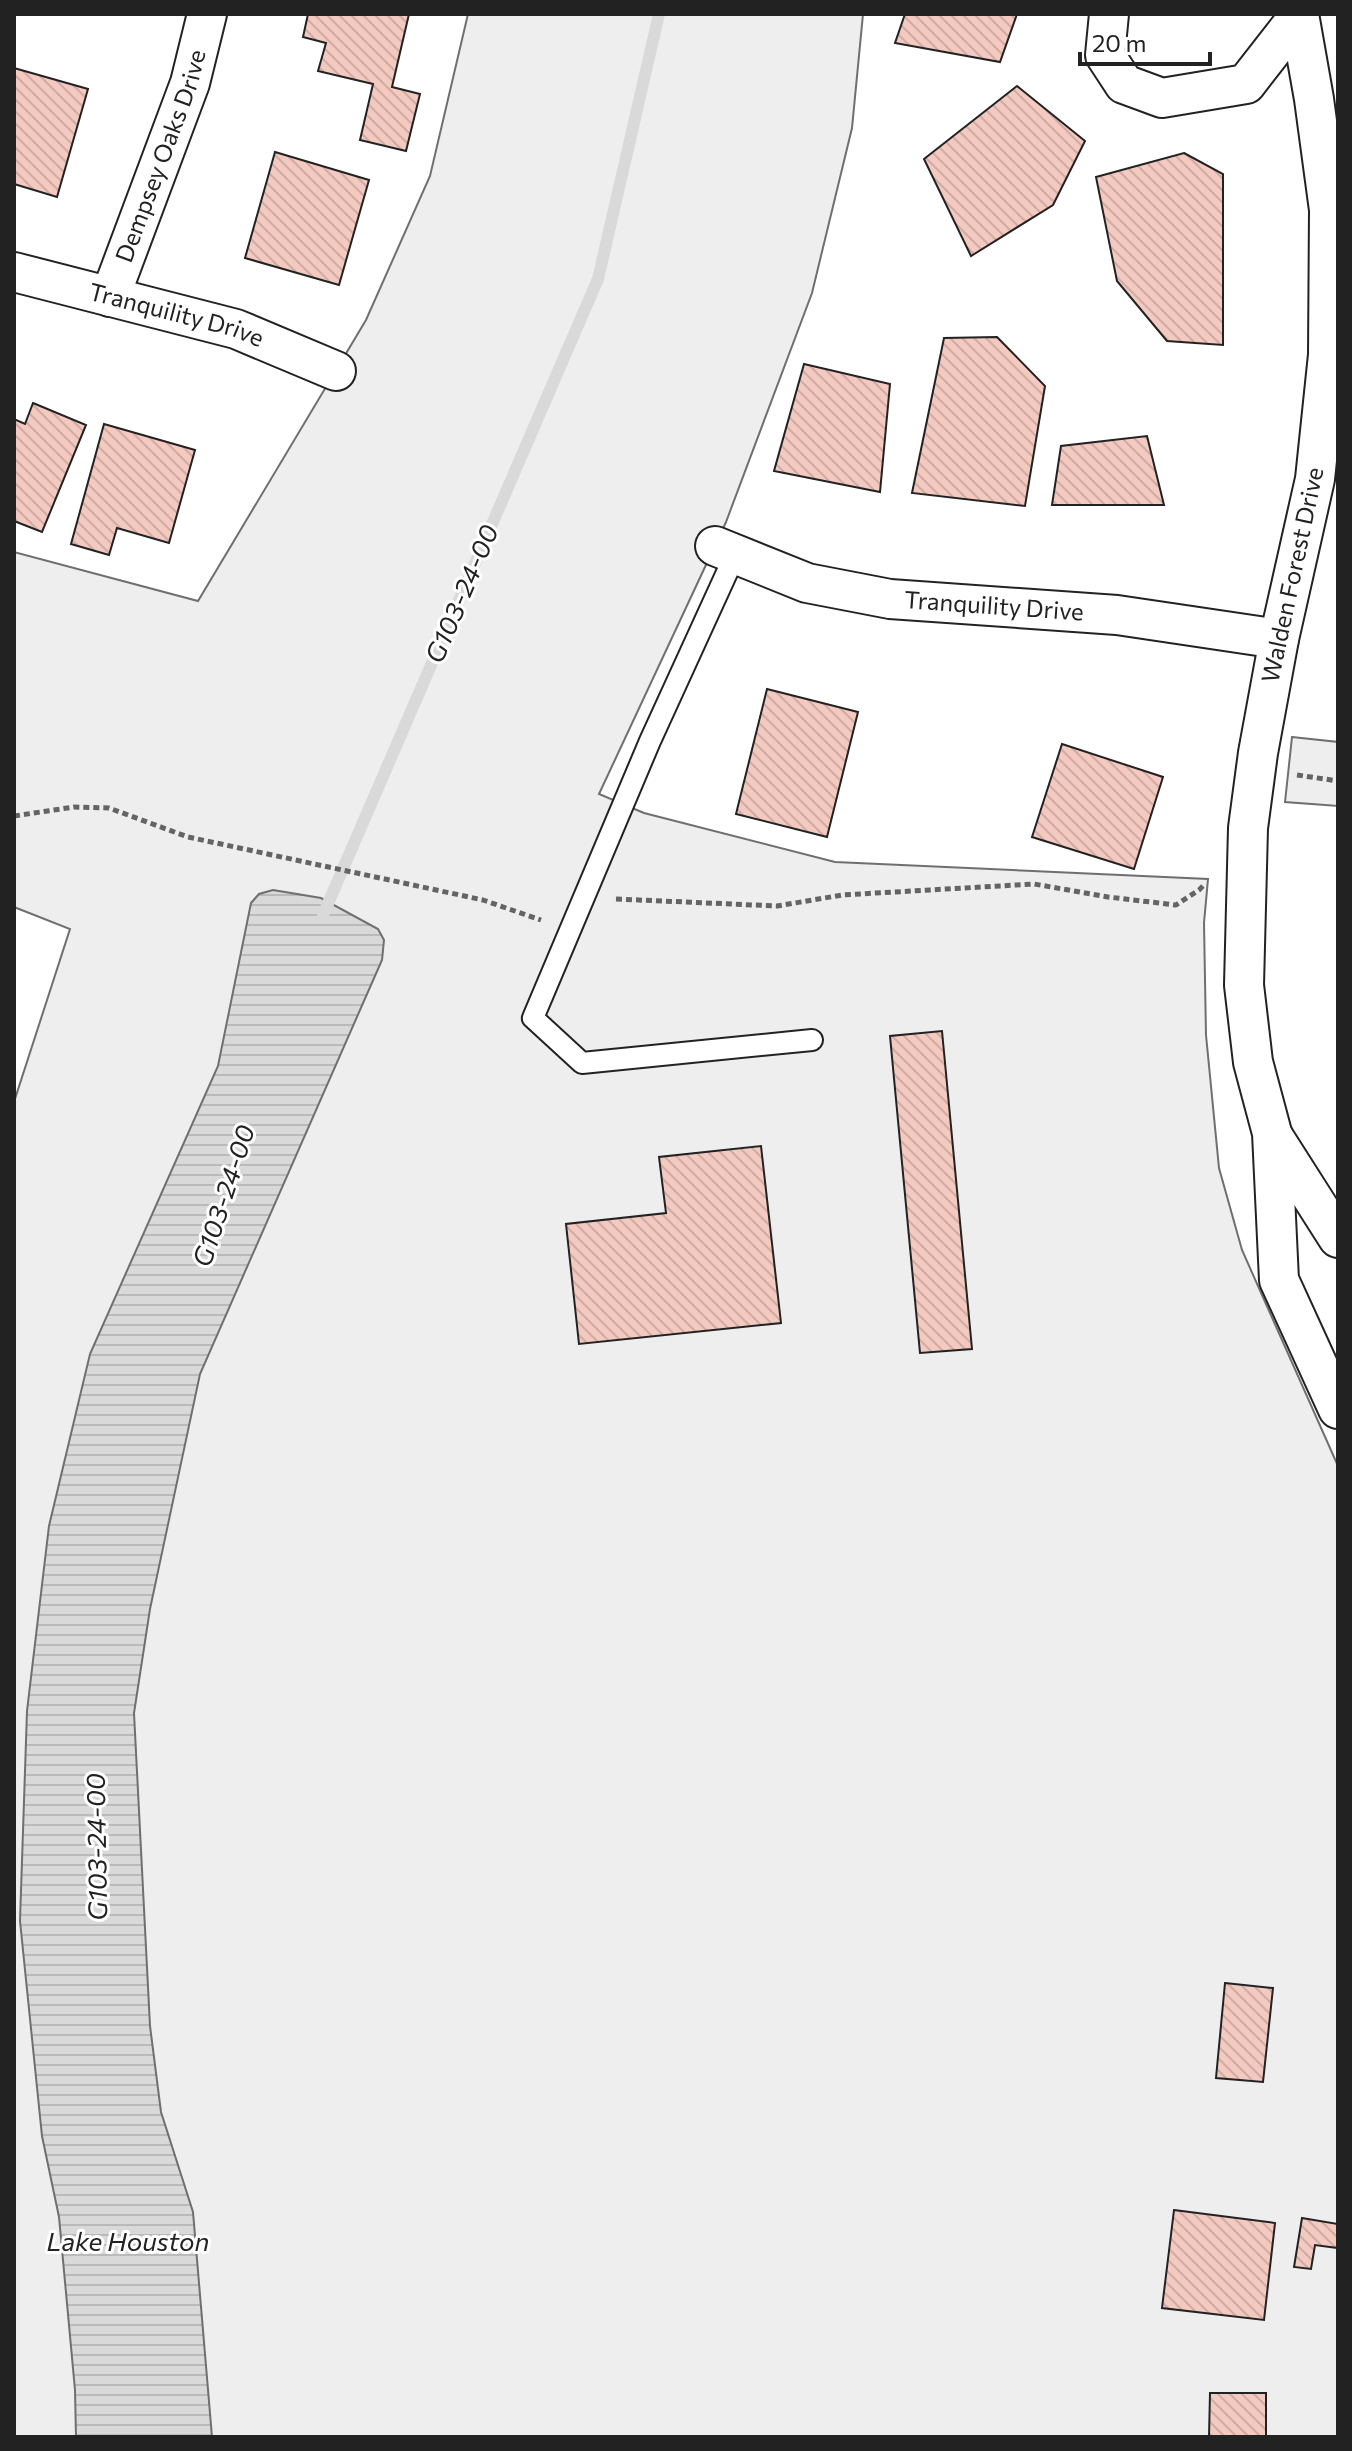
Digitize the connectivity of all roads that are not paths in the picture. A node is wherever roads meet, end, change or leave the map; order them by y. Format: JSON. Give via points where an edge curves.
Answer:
{"nodes":[{"id":1,"x":207,"y":14,"type":"edge"},
{"id":2,"x":1109,"y":14,"type":"edge"},
{"id":3,"x":1301,"y":15,"type":"edge"},
{"id":4,"x":14,"y":272,"type":"edge"},
{"id":5,"x":110,"y":297,"type":"junction"},
{"id":6,"x":336,"y":371,"type":"dead end"},
{"id":7,"x":725,"y":550,"type":"joint"},
{"id":8,"x":1279,"y":639,"type":"junction"},
{"id":9,"x":812,"y":1040,"type":"dead end"},
{"id":10,"x":1272,"y":1133,"type":"junction"},
{"id":11,"x":1338,"y":1238,"type":"edge"},
{"id":12,"x":1338,"y":1409,"type":"edge"}],
"edges":[{"from":1,"to":5,"type":"street","name":"Dempsey Oaks Drive","via":[[190,83]]},
{"from":2,"to":3,"type":"street","via":[[1105,55],[1124,84],[1162,98],[1246,84]]},
{"from":3,"to":8,"type":"street","name":"Walden Forest Drive","via":[[1329,210],[1328,355],[1315,479]]},
{"from":4,"to":5,"type":"street","name":"Tranquility Drive"},
{"from":5,"to":6,"type":"street","name":"Tranquility Drive","via":[[236,329]]},
{"from":7,"to":8,"type":"street","name":"Tranquility Drive","via":[[807,583],[890,599],[1117,615]]},
{"from":7,"to":9,"type":"lane","via":[[533,1018],[582,1063]]},
{"from":8,"to":10,"type":"street","name":"Walden Forest Drive","via":[[1248,828],[1244,919],[1244,985],[1253,1062]]},
{"from":10,"to":11,"type":"street","name":"Walden Forest Drive"},
{"from":10,"to":12,"type":"street","name":"Walden Forest Drive","via":[[1279,1280]]}]}
